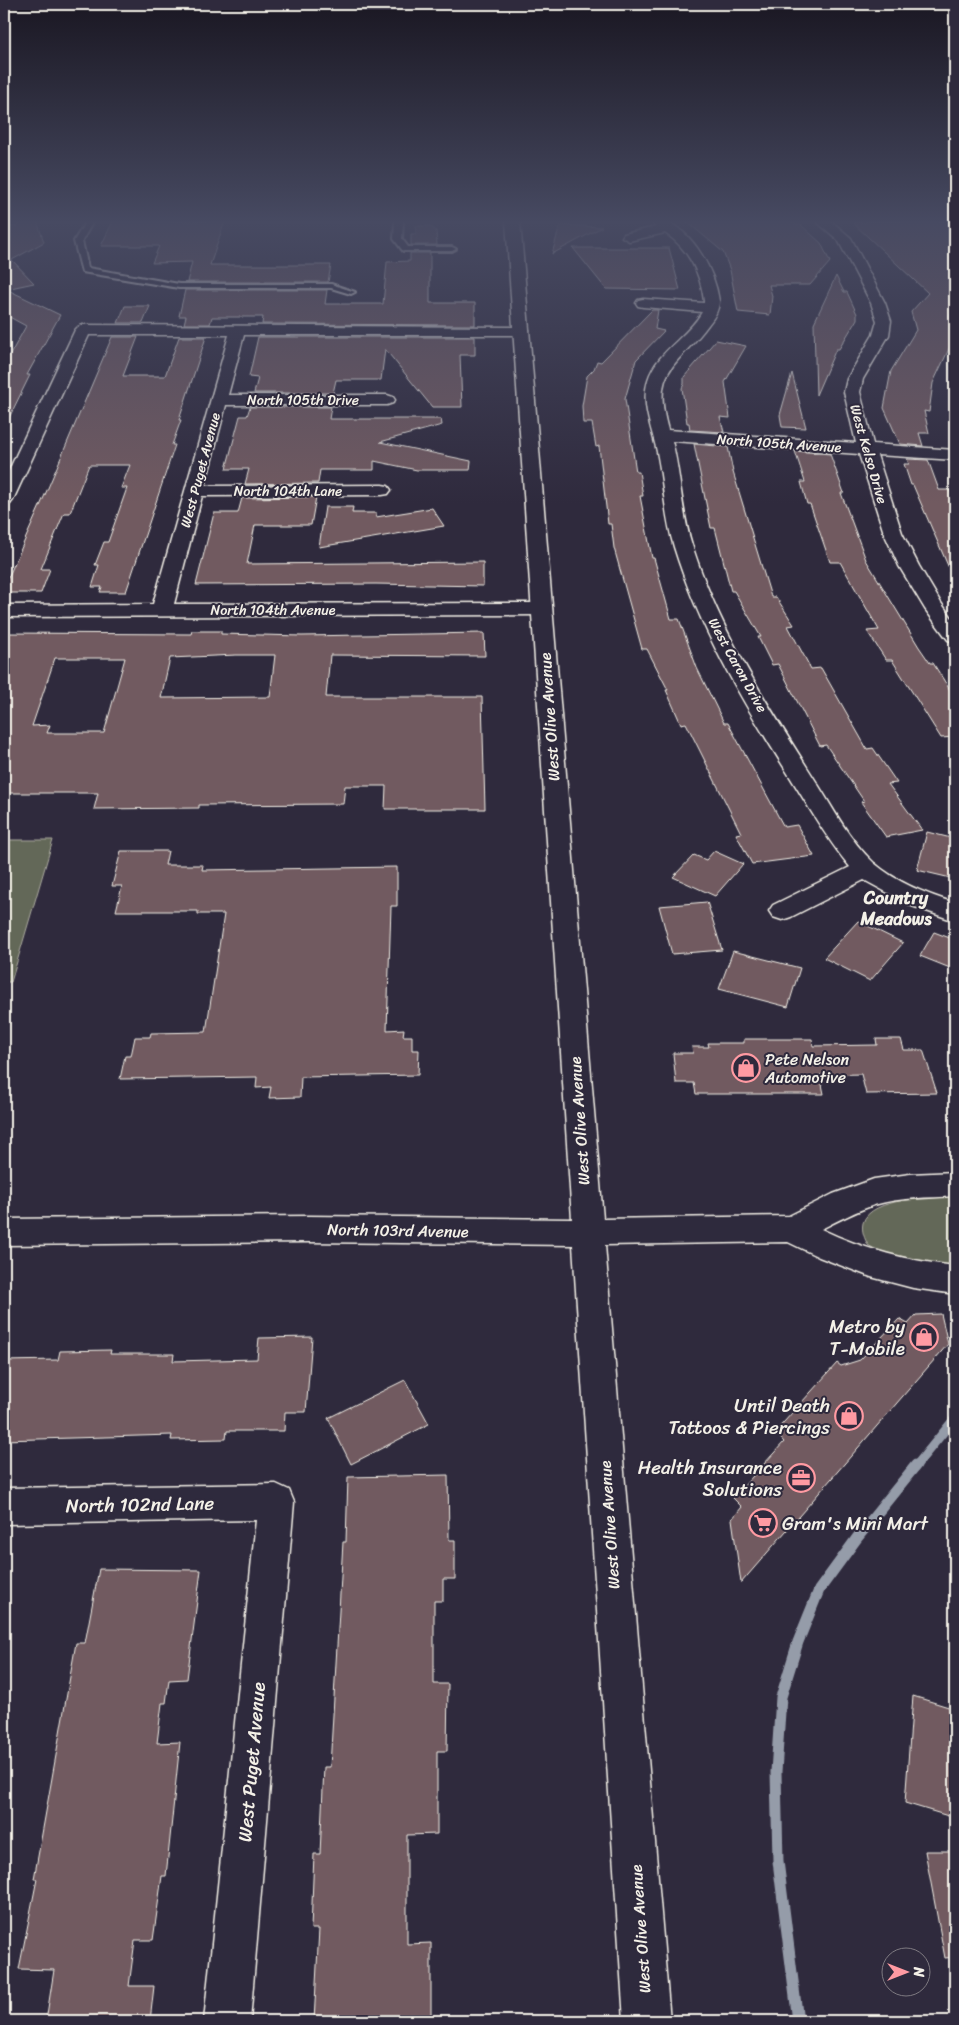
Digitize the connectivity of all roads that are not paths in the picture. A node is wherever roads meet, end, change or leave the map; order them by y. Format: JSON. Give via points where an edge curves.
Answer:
{"nodes":[{"id":1,"x":520,"y":316,"type":"edge"},
{"id":2,"x":705,"y":316,"type":"edge"},
{"id":3,"x":882,"y":316,"type":"edge"},
{"id":4,"x":238,"y":330,"type":"junction"},
{"id":5,"x":521,"y":330,"type":"junction"},
{"id":6,"x":219,"y":400,"type":"junction"},
{"id":7,"x":387,"y":400,"type":"dead end"},
{"id":8,"x":663,"y":435,"type":"junction"},
{"id":9,"x":866,"y":449,"type":"junction"},
{"id":10,"x":955,"y":455,"type":"edge"},
{"id":11,"x":382,"y":490,"type":"dead end"},
{"id":12,"x":194,"y":491,"type":"junction"},
{"id":13,"x":4,"y":500,"type":"edge"},
{"id":14,"x":542,"y":609,"type":"junction"},
{"id":15,"x":162,"y":610,"type":"junction"},
{"id":16,"x":4,"y":611,"type":"edge"},
{"id":17,"x":955,"y":636,"type":"edge"},
{"id":18,"x":866,"y":869,"type":"junction"},
{"id":19,"x":782,"y":912,"type":"dead end"},
{"id":20,"x":955,"y":912,"type":"edge"},
{"id":21,"x":955,"y":1184,"type":"edge"},
{"id":22,"x":792,"y":1229,"type":"junction"},
{"id":23,"x":4,"y":1232,"type":"edge"},
{"id":24,"x":588,"y":1232,"type":"junction"},
{"id":25,"x":955,"y":1280,"type":"edge"},
{"id":26,"x":276,"y":1502,"type":"joint"},
{"id":27,"x":4,"y":1506,"type":"edge"},
{"id":28,"x":227,"y":2021,"type":"edge"},
{"id":29,"x":647,"y":2021,"type":"edge"}],
"edges":[{"from":1,"to":5,"type":"street","name":"West Olive Avenue"},
{"from":2,"to":8,"type":"street","name":"West Caron Drive","via":[[659,371],[654,390]]},
{"from":3,"to":9,"type":"street","name":"West Kelso Drive","via":[[881,335],[854,379],[852,392]]},
{"from":4,"to":5,"type":"street"},
{"from":4,"to":6,"type":"street","name":"West Puget Avenue"},
{"from":4,"to":13,"type":"street","via":[[83,330],[19,448]]},
{"from":5,"to":14,"type":"street","name":"West Olive Avenue"},
{"from":6,"to":7,"type":"street","name":"North 105th Drive"},
{"from":6,"to":12,"type":"street","name":"West Puget Avenue"},
{"from":8,"to":9,"type":"street","name":"North 105th Avenue"},
{"from":8,"to":18,"type":"street","name":"West Caron Drive","via":[[683,546],[715,628],[838,835]]},
{"from":9,"to":10,"type":"street","name":"North 105th Avenue"},
{"from":9,"to":17,"type":"street","name":"West Kelso Drive","via":[[892,532],[932,605]]},
{"from":11,"to":12,"type":"street","name":"North 104th Lane"},
{"from":12,"to":15,"type":"street","name":"West Puget Avenue"},
{"from":14,"to":15,"type":"street","name":"North 104th Avenue"},
{"from":14,"to":24,"type":"street","name":"West Olive Avenue"},
{"from":15,"to":16,"type":"street","name":"North 104th Avenue"},
{"from":18,"to":19,"type":"street"},
{"from":18,"to":20,"type":"street","name":"West Caron Drive","via":[[923,902]]},
{"from":21,"to":22,"type":"street","name":"North 103rd Avenue","via":[[874,1192]]},
{"from":22,"to":24,"type":"street","name":"North 103rd Avenue"},
{"from":22,"to":25,"type":"street","name":"North 103rd Avenue","via":[[826,1247],[865,1261],[931,1279]]},
{"from":23,"to":24,"type":"street","name":"North 103rd Avenue","via":[[309,1229]]},
{"from":24,"to":29,"type":"street","name":"West Olive Avenue"},
{"from":26,"to":27,"type":"street","name":"North 102nd Lane"},
{"from":26,"to":28,"type":"street","name":"West Puget Avenue"}]}
